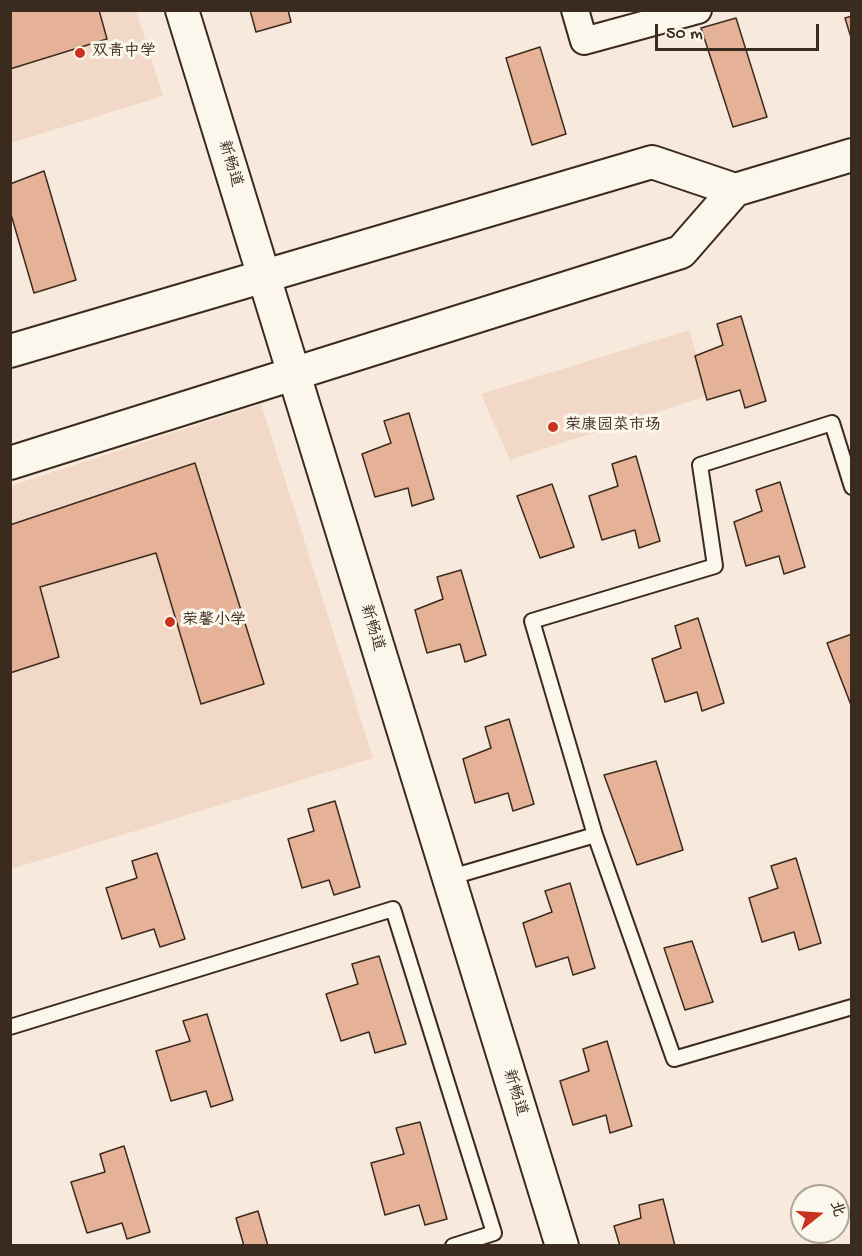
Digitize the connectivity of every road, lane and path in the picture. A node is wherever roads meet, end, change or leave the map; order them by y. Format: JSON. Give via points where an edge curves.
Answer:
{"nodes":[{"id":1,"x":182,"y":10,"type":"edge"},
{"id":2,"x":575,"y":10,"type":"edge"},
{"id":3,"x":698,"y":10,"type":"edge"},
{"id":4,"x":852,"y":155,"type":"edge"},
{"id":5,"x":735,"y":190,"type":"junction"},
{"id":6,"x":263,"y":276,"type":"junction"},
{"id":7,"x":10,"y":351,"type":"edge"},
{"id":8,"x":294,"y":375,"type":"junction"},
{"id":9,"x":10,"y":463,"type":"edge"},
{"id":10,"x":852,"y":487,"type":"edge"},
{"id":11,"x":595,"y":835,"type":"junction"},
{"id":12,"x":448,"y":878,"type":"junction"},
{"id":13,"x":852,"y":1007,"type":"edge"},
{"id":14,"x":10,"y":1027,"type":"edge"},
{"id":15,"x":453,"y":1245,"type":"edge"},
{"id":16,"x":562,"y":1245,"type":"edge"}],
"edges":[{"from":1,"to":6,"type":"street","name":"新畅道"},
{"from":2,"to":3,"type":"street","via":[[584,41]]},
{"from":4,"to":5,"type":"street"},
{"from":5,"to":6,"type":"street","via":[[652,162]]},
{"from":5,"to":8,"type":"street","via":[[681,252]]},
{"from":6,"to":7,"type":"street"},
{"from":6,"to":8,"type":"street","name":"新畅道"},
{"from":8,"to":9,"type":"street"},
{"from":8,"to":12,"type":"street","name":"新畅道"},
{"from":10,"to":11,"type":"lane","via":[[832,423],[700,465],[715,566],[532,621]]},
{"from":11,"to":12,"type":"lane"},
{"from":11,"to":13,"type":"lane","via":[[674,1059]]},
{"from":12,"to":16,"type":"street","name":"新畅道"},
{"from":14,"to":15,"type":"lane","via":[[393,909],[494,1233]]}]}
